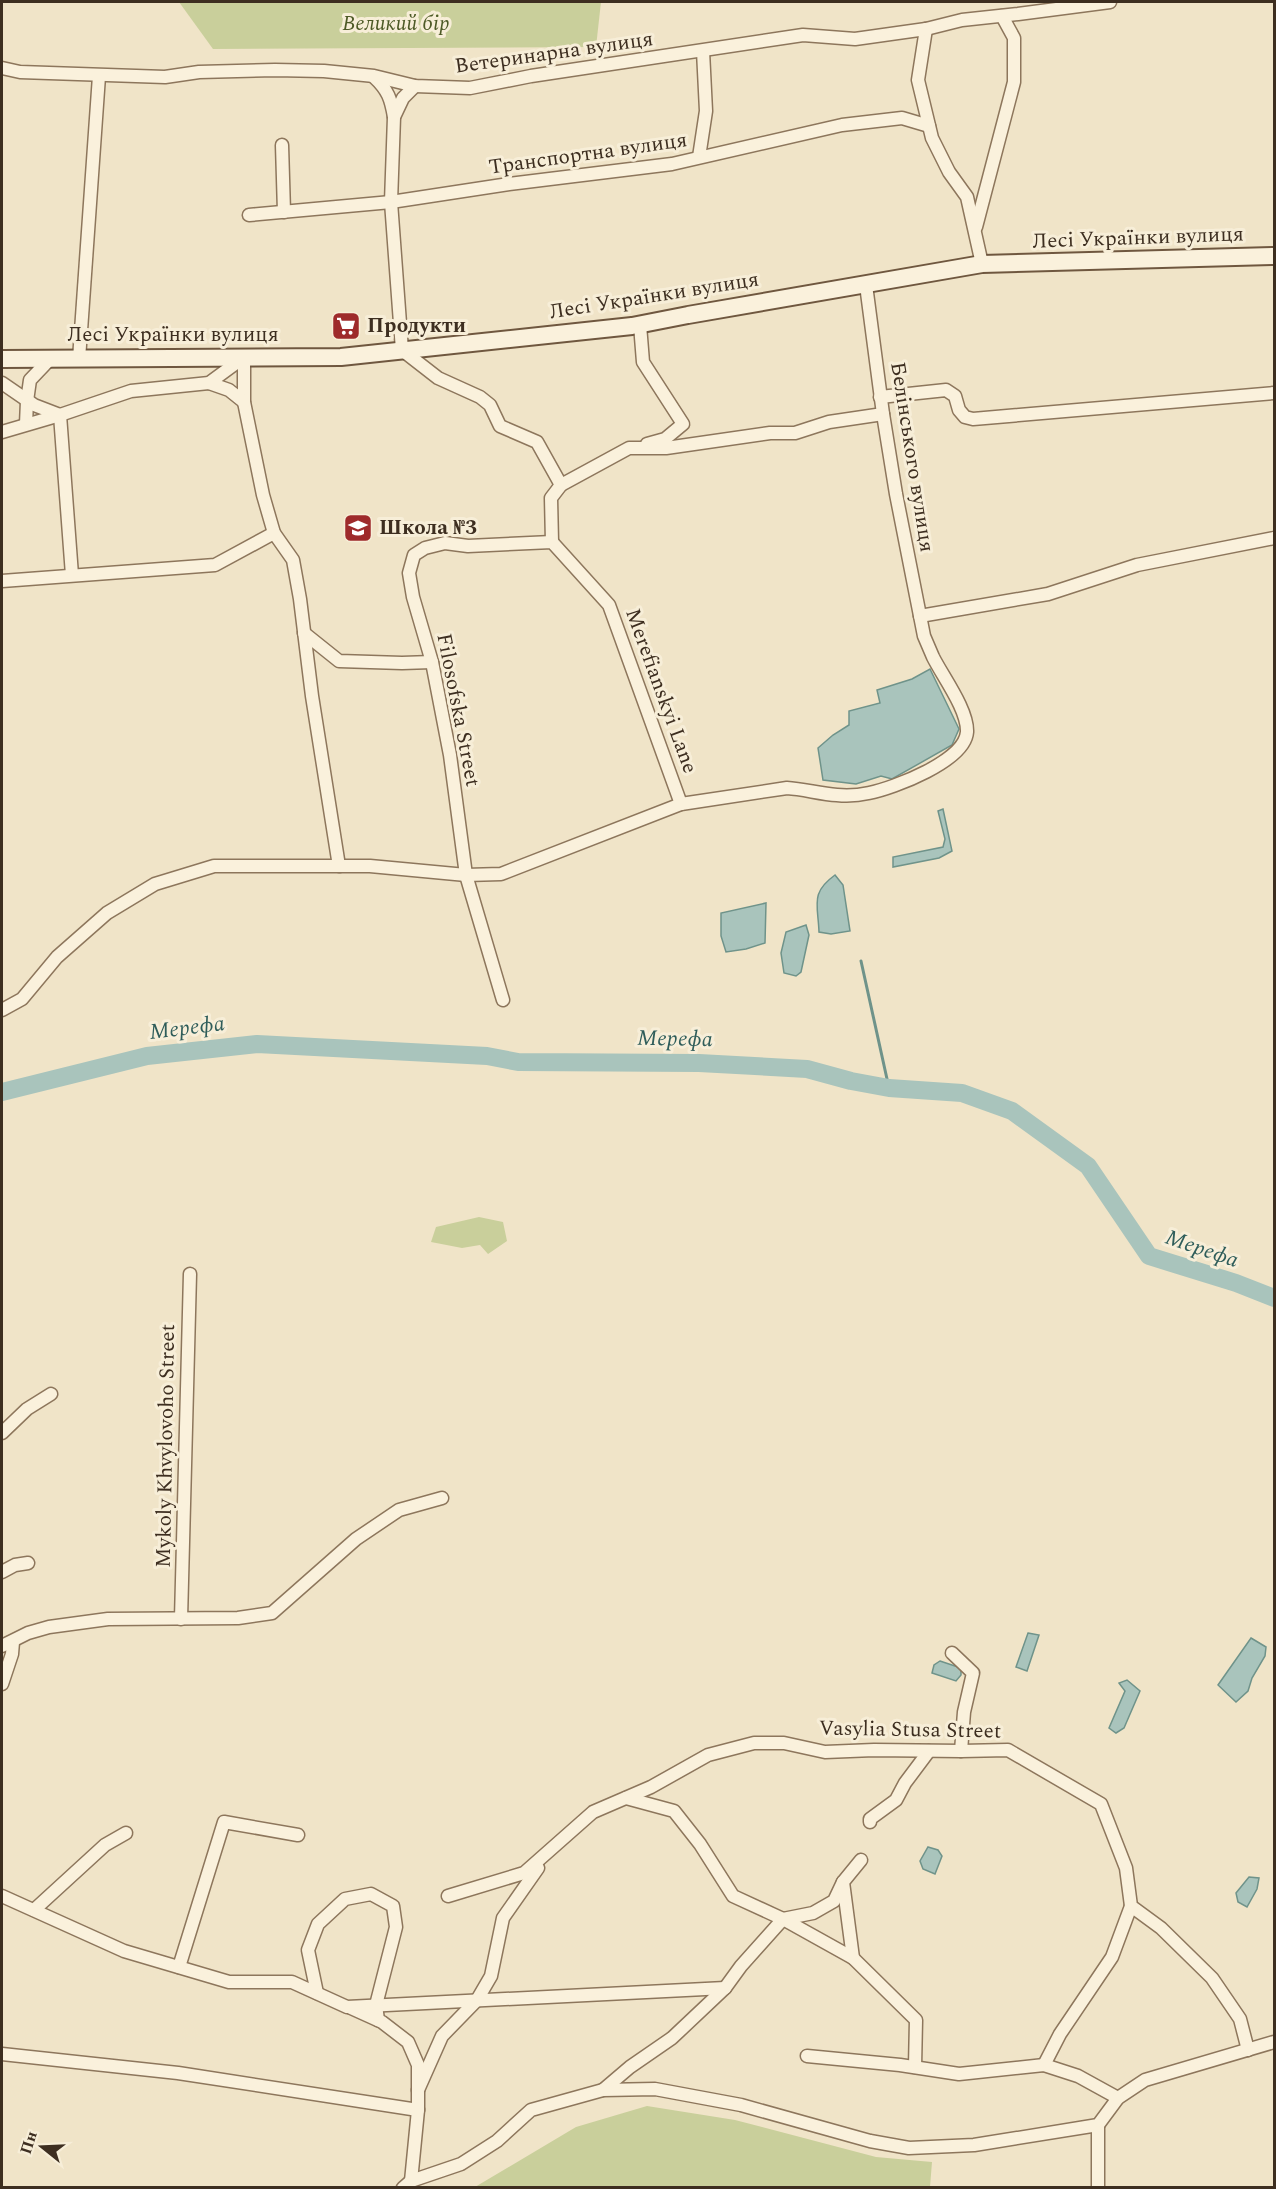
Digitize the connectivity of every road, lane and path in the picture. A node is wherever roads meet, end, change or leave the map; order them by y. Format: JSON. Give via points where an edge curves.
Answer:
{"nodes":[{"id":1,"x":1110,"y":2,"type":"edge"},
{"id":2,"x":1002,"y":16,"type":"junction"},
{"id":3,"x":926,"y":29,"type":"junction"},
{"id":4,"x":703,"y":51,"type":"junction"},
{"id":5,"x":2,"y":68,"type":"edge"},
{"id":6,"x":99,"y":76,"type":"junction"},
{"id":7,"x":374,"y":76,"type":"junction"},
{"id":8,"x":415,"y":86,"type":"junction"},
{"id":9,"x":394,"y":117,"type":"junction"},
{"id":10,"x":929,"y":126,"type":"junction"},
{"id":11,"x":282,"y":145,"type":"dead end"},
{"id":12,"x":699,"y":157,"type":"junction"},
{"id":13,"x":391,"y":202,"type":"junction"},
{"id":14,"x":284,"y":212,"type":"junction"},
{"id":15,"x":249,"y":215,"type":"dead end"},
{"id":16,"x":975,"y":232,"type":"junction"},
{"id":17,"x":1275,"y":256,"type":"edge"},
{"id":18,"x":982,"y":264,"type":"junction"},
{"id":19,"x":866,"y":285,"type":"junction"},
{"id":20,"x":640,"y":325,"type":"junction"},
{"id":21,"x":402,"y":350,"type":"junction"},
{"id":22,"x":244,"y":357,"type":"junction"},
{"id":23,"x":2,"y":359,"type":"edge"},
{"id":24,"x":50,"y":359,"type":"junction"},
{"id":25,"x":79,"y":359,"type":"junction"},
{"id":26,"x":209,"y":382,"type":"junction"},
{"id":27,"x":2,"y":383,"type":"edge"},
{"id":28,"x":1275,"y":393,"type":"edge"},
{"id":29,"x":880,"y":397,"type":"junction"},
{"id":30,"x":27,"y":400,"type":"junction"},
{"id":31,"x":244,"y":402,"type":"junction"},
{"id":32,"x":883,"y":414,"type":"junction"},
{"id":33,"x":60,"y":415,"type":"junction"},
{"id":34,"x":26,"y":424,"type":"junction"},
{"id":35,"x":2,"y":432,"type":"edge"},
{"id":36,"x":629,"y":448,"type":"junction"},
{"id":37,"x":561,"y":485,"type":"junction"},
{"id":38,"x":274,"y":533,"type":"junction"},
{"id":39,"x":1275,"y":538,"type":"edge"},
{"id":40,"x":552,"y":542,"type":"junction"},
{"id":41,"x":72,"y":576,"type":"junction"},
{"id":42,"x":2,"y":580,"type":"edge"},
{"id":43,"x":920,"y":616,"type":"junction"},
{"id":44,"x":304,"y":633,"type":"junction"},
{"id":45,"x":432,"y":662,"type":"junction"},
{"id":46,"x":681,"y":804,"type":"junction"},
{"id":47,"x":339,"y":866,"type":"junction"},
{"id":48,"x":466,"y":875,"type":"junction"},
{"id":49,"x":504,"y":1000,"type":"dead end"},
{"id":50,"x":2,"y":1010,"type":"edge"},
{"id":51,"x":190,"y":1274,"type":"dead end"},
{"id":52,"x":51,"y":1394,"type":"dead end"},
{"id":53,"x":2,"y":1433,"type":"edge"},
{"id":54,"x":442,"y":1498,"type":"dead end"},
{"id":55,"x":28,"y":1563,"type":"dead end"},
{"id":56,"x":2,"y":1572,"type":"edge"},
{"id":57,"x":181,"y":1619,"type":"junction"},
{"id":58,"x":7,"y":1644,"type":"edge"},
{"id":59,"x":952,"y":1653,"type":"dead end"},
{"id":60,"x":2,"y":1684,"type":"edge"},
{"id":61,"x":929,"y":1751,"type":"junction"},
{"id":62,"x":961,"y":1751,"type":"junction"},
{"id":63,"x":626,"y":1797,"type":"junction"},
{"id":64,"x":870,"y":1822,"type":"dead end"},
{"id":65,"x":126,"y":1833,"type":"dead end"},
{"id":66,"x":298,"y":1834,"type":"dead end"},
{"id":67,"x":549,"y":1852,"type":"junction"},
{"id":68,"x":861,"y":1860,"type":"dead end"},
{"id":69,"x":843,"y":1882,"type":"junction"},
{"id":70,"x":2,"y":1896,"type":"edge"},
{"id":71,"x":448,"y":1896,"type":"dead end"},
{"id":72,"x":1131,"y":1906,"type":"junction"},
{"id":73,"x":34,"y":1910,"type":"junction"},
{"id":74,"x":783,"y":1919,"type":"junction"},
{"id":75,"x":853,"y":1958,"type":"junction"},
{"id":76,"x":179,"y":1967,"type":"junction"},
{"id":77,"x":725,"y":1988,"type":"junction"},
{"id":78,"x":316,"y":1993,"type":"junction"},
{"id":79,"x":477,"y":2000,"type":"junction"},
{"id":80,"x":376,"y":2005,"type":"junction"},
{"id":81,"x":348,"y":2007,"type":"junction"},
{"id":82,"x":378,"y":2020,"type":"junction"},
{"id":83,"x":1275,"y":2042,"type":"edge"},
{"id":84,"x":1248,"y":2050,"type":"junction"},
{"id":85,"x":2,"y":2054,"type":"edge"},
{"id":86,"x":807,"y":2056,"type":"dead end"},
{"id":87,"x":1044,"y":2065,"type":"junction"},
{"id":88,"x":915,"y":2067,"type":"junction"},
{"id":89,"x":418,"y":2090,"type":"junction"},
{"id":90,"x":603,"y":2090,"type":"junction"},
{"id":91,"x":1118,"y":2098,"type":"junction"},
{"id":92,"x":418,"y":2110,"type":"junction"},
{"id":93,"x":1098,"y":2125,"type":"junction"},
{"id":94,"x":407,"y":2184,"type":"edge"},
{"id":95,"x":1098,"y":2187,"type":"edge"}],
"edges":[{"from":1,"to":2,"type":"street","name":"Ветеринарна вулиця"},
{"from":2,"to":3,"type":"street","name":"Ветеринарна вулиця"},
{"from":2,"to":16,"type":"street","via":[[1014,39],[1014,82]]},
{"from":3,"to":4,"type":"street","name":"Ветеринарна вулиця","via":[[855,39],[803,35]]},
{"from":3,"to":10,"type":"street","via":[[918,80]]},
{"from":4,"to":8,"type":"street","name":"Ветеринарна вулиця","via":[[470,88]]},
{"from":4,"to":12,"type":"street","via":[[706,111]]},
{"from":5,"to":6,"type":"street","name":"Ветеринарна вулиця"},
{"from":6,"to":7,"type":"street","name":"Ветеринарна вулиця","via":[[165,77],[275,70]]},
{"from":6,"to":25,"type":"street"},
{"from":7,"to":8,"type":"street","name":"Ветеринарна вулиця"},
{"from":7,"to":9,"type":"street","via":[[387,89]]},
{"from":8,"to":9,"type":"street"},
{"from":9,"to":13,"type":"street"},
{"from":10,"to":12,"type":"street","name":"Транспортна вулиця","via":[[902,118],[842,124]]},
{"from":10,"to":16,"type":"street","via":[[949,172],[967,197]]},
{"from":11,"to":14,"type":"street"},
{"from":12,"to":13,"type":"street","name":"Транспортна вулиця","via":[[672,164]]},
{"from":13,"to":14,"type":"street","name":"Транспортна вулиця"},
{"from":13,"to":21,"type":"street"},
{"from":14,"to":15,"type":"street","name":"Транспортна вулиця"},
{"from":16,"to":18,"type":"street"},
{"from":17,"to":18,"type":"street","name":"Лесі Українки вулиця"},
{"from":18,"to":19,"type":"street","name":"Лесі Українки вулиця"},
{"from":19,"to":20,"type":"street","name":"Лесі Українки вулиця"},
{"from":19,"to":29,"type":"street","name":"Белінського вулиця"},
{"from":20,"to":21,"type":"street","name":"Лесі Українки вулиця"},
{"from":20,"to":36,"type":"street","via":[[643,362],[683,424],[665,439]]},
{"from":21,"to":22,"type":"street","name":"Лесі Українки вулиця","via":[[341,357]]},
{"from":21,"to":37,"type":"street","via":[[438,378],[480,397],[490,405],[500,426],[537,442]]},
{"from":22,"to":25,"type":"street","name":"Лесі Українки вулиця"},
{"from":22,"to":26,"type":"street"},
{"from":22,"to":31,"type":"street"},
{"from":23,"to":24,"type":"street","name":"Лесі Українки вулиця"},
{"from":24,"to":25,"type":"street","name":"Лесі Українки вулиця"},
{"from":24,"to":30,"type":"street","via":[[30,380]]},
{"from":26,"to":31,"type":"street","via":[[230,390]]},
{"from":26,"to":33,"type":"street","via":[[131,391]]},
{"from":27,"to":30,"type":"street"},
{"from":28,"to":29,"type":"street","via":[[973,419],[965,417],[955,396],[946,390]]},
{"from":29,"to":32,"type":"street","name":"Белінського вулиця"},
{"from":30,"to":33,"type":"street"},
{"from":30,"to":34,"type":"street"},
{"from":31,"to":38,"type":"street"},
{"from":32,"to":36,"type":"street","via":[[829,422],[795,433],[666,448]]},
{"from":32,"to":43,"type":"street","name":"Белінського вулиця"},
{"from":33,"to":34,"type":"street"},
{"from":33,"to":41,"type":"street"},
{"from":34,"to":35,"type":"street"},
{"from":36,"to":37,"type":"street"},
{"from":37,"to":40,"type":"street","via":[[551,498]]},
{"from":38,"to":41,"type":"street","via":[[215,565]]},
{"from":38,"to":44,"type":"street","via":[[293,560]]},
{"from":39,"to":43,"type":"street","via":[[1137,565],[1048,594]]},
{"from":40,"to":45,"type":"street","name":"Filosofska Street","via":[[468,546],[445,543],[414,555],[409,573],[413,597]]},
{"from":40,"to":46,"type":"street","name":"Merefianskyi Lane","via":[[609,605]]},
{"from":41,"to":42,"type":"street"},
{"from":43,"to":46,"type":"street","name":"Белінського вулиця","via":[[933,657],[966,723],[967,735],[957,752],[908,781],[869,793],[837,795],[787,788]]},
{"from":44,"to":45,"type":"street","via":[[339,660]]},
{"from":44,"to":47,"type":"street"},
{"from":45,"to":48,"type":"street","name":"Filosofska Street","via":[[450,755]]},
{"from":46,"to":48,"type":"street","name":"Белінського вулиця","via":[[501,874]]},
{"from":47,"to":48,"type":"street","name":"Белінського вулиця"},
{"from":47,"to":50,"type":"street","name":"Белінського вулиця","via":[[214,866],[154,884],[107,913],[57,957],[21,999]]},
{"from":48,"to":49,"type":"street","name":"Filosofska Street"},
{"from":51,"to":57,"type":"street","name":"Mykoly Khvylovoho Street"},
{"from":52,"to":53,"type":"street","via":[[27,1409]]},
{"from":54,"to":57,"type":"street","via":[[399,1510],[356,1539],[272,1613]]},
{"from":55,"to":56,"type":"street"},
{"from":57,"to":58,"type":"street","via":[[108,1619],[49,1627]]},
{"from":58,"to":60,"type":"street","via":[[12,1654]]},
{"from":59,"to":62,"type":"street","via":[[973,1673]]},
{"from":61,"to":62,"type":"street","name":"Vasylia Stusa Street"},
{"from":61,"to":63,"type":"street","name":"Vasylia Stusa Street","via":[[825,1752],[784,1743],[754,1743],[708,1755]]},
{"from":61,"to":64,"type":"street","via":[[896,1800]]},
{"from":62,"to":72,"type":"street","name":"Vasylia Stusa Street","via":[[1008,1750],[1101,1804],[1126,1868]]},
{"from":63,"to":67,"type":"street","name":"Vasylia Stusa Street","via":[[593,1812]]},
{"from":63,"to":74,"type":"street","via":[[674,1811],[733,1896]]},
{"from":65,"to":73,"type":"street","via":[[105,1845]]},
{"from":66,"to":76,"type":"street","via":[[224,1822]]},
{"from":67,"to":71,"type":"street","name":"Vasylia Stusa Street","via":[[524,1873]]},
{"from":67,"to":79,"type":"street","via":[[503,1918],[491,1976]]},
{"from":68,"to":69,"type":"street"},
{"from":69,"to":74,"type":"street","via":[[834,1901],[813,1913]]},
{"from":69,"to":75,"type":"street"},
{"from":70,"to":73,"type":"street"},
{"from":72,"to":84,"type":"street","via":[[1161,1928],[1212,1978],[1240,2019]]},
{"from":72,"to":87,"type":"street","via":[[1112,1957]]},
{"from":73,"to":76,"type":"street","via":[[124,1951]]},
{"from":74,"to":75,"type":"street"},
{"from":74,"to":77,"type":"street"},
{"from":75,"to":88,"type":"street","via":[[916,2020]]},
{"from":76,"to":78,"type":"street","via":[[229,1982],[292,1982]]},
{"from":77,"to":79,"type":"street"},
{"from":77,"to":90,"type":"street","via":[[672,2038]]},
{"from":78,"to":80,"type":"street","via":[[308,1950],[318,1924],[345,1899],[371,1894],[393,1906],[396,1927]]},
{"from":78,"to":81,"type":"street"},
{"from":79,"to":80,"type":"street"},
{"from":79,"to":89,"type":"street","via":[[442,2036]]},
{"from":80,"to":81,"type":"street"},
{"from":80,"to":82,"type":"street"},
{"from":81,"to":82,"type":"street"},
{"from":82,"to":89,"type":"street","via":[[408,2042],[418,2065]]},
{"from":83,"to":84,"type":"street"},
{"from":84,"to":91,"type":"street","via":[[1145,2080]]},
{"from":85,"to":92,"type":"street","via":[[178,2073]]},
{"from":86,"to":88,"type":"street"},
{"from":87,"to":88,"type":"street","via":[[959,2074]]},
{"from":87,"to":91,"type":"street","via":[[1078,2076]]},
{"from":89,"to":92,"type":"street"},
{"from":90,"to":93,"type":"street","via":[[655,2089],[730,2103],[909,2148],[974,2145]]},
{"from":90,"to":94,"type":"street","via":[[531,2110],[461,2164]]},
{"from":91,"to":93,"type":"street"},
{"from":92,"to":94,"type":"street"},
{"from":93,"to":95,"type":"street"}]}
